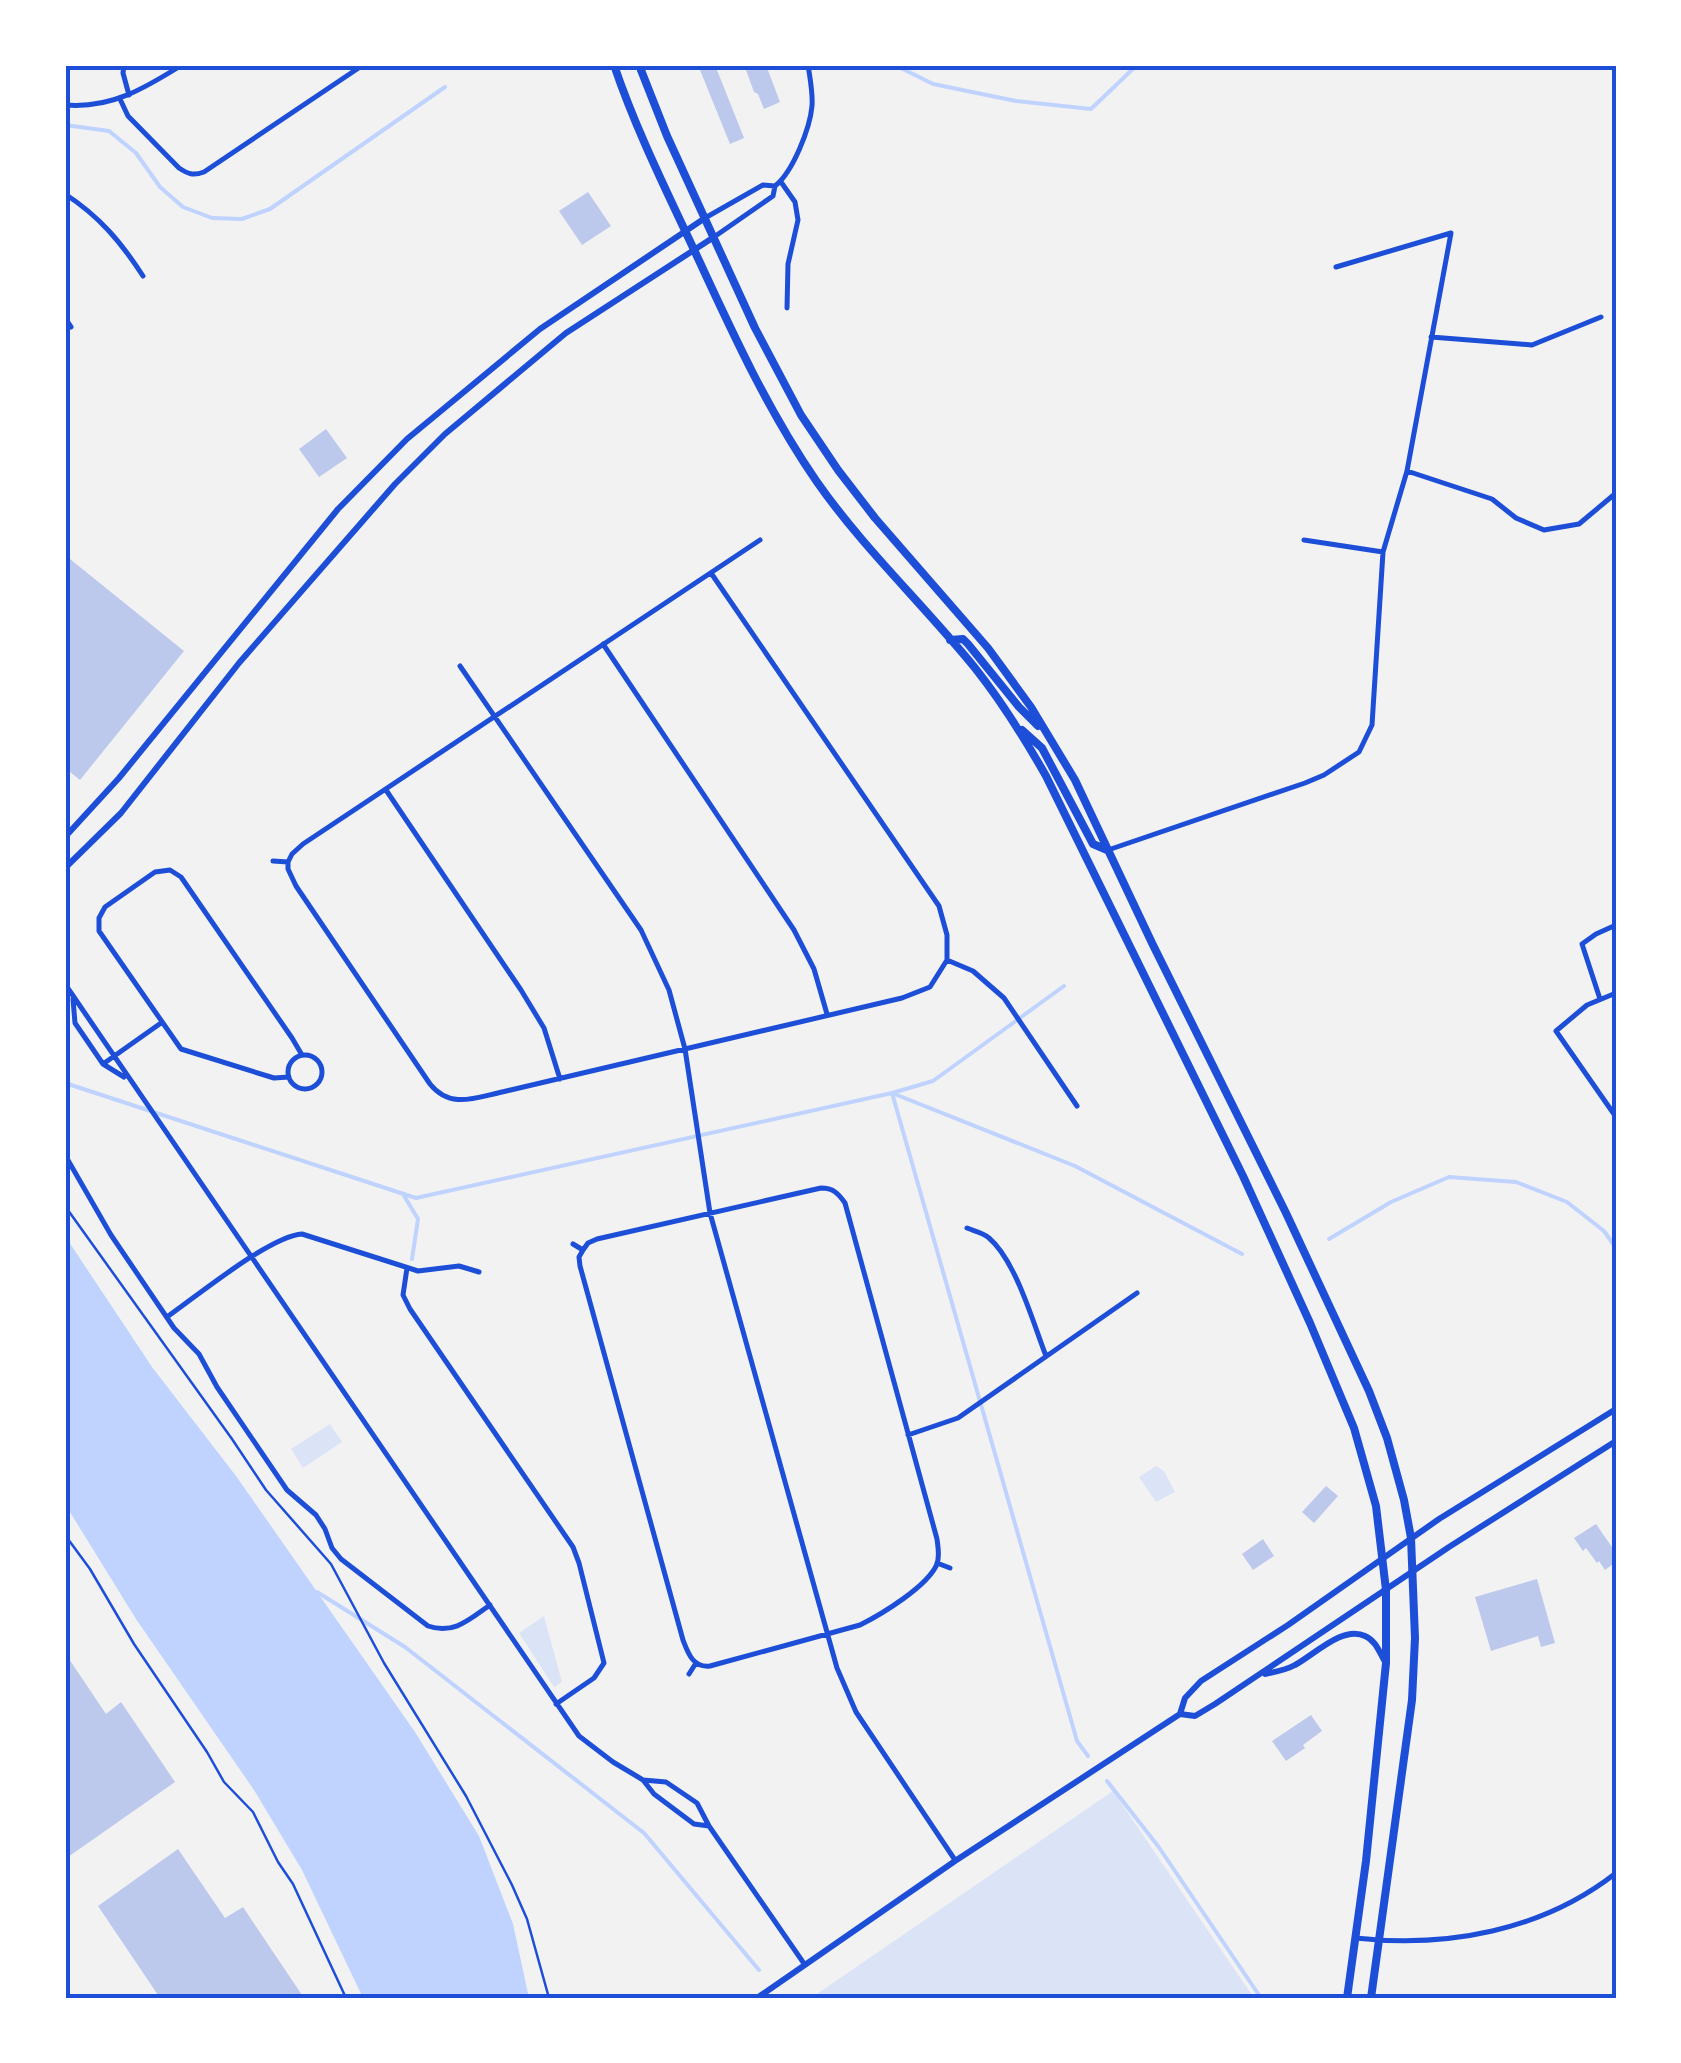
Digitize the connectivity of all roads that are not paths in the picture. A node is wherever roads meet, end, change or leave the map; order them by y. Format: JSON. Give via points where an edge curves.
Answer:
{"nodes":[{"id":1,"x":124,"y":65,"type":"edge"},
{"id":2,"x":182,"y":65,"type":"edge"},
{"id":3,"x":363,"y":65,"type":"edge"},
{"id":4,"x":614,"y":65,"type":"edge"},
{"id":5,"x":639,"y":65,"type":"edge"},
{"id":6,"x":808,"y":65,"type":"edge"},
{"id":7,"x":129,"y":96,"type":"junction"},
{"id":8,"x":120,"y":99,"type":"junction"},
{"id":9,"x":65,"y":105,"type":"edge"},
{"id":10,"x":778,"y":184,"type":"junction"},
{"id":11,"x":65,"y":194,"type":"edge"},
{"id":12,"x":705,"y":218,"type":"junction"},
{"id":13,"x":685,"y":232,"type":"junction"},
{"id":14,"x":714,"y":237,"type":"junction"},
{"id":15,"x":694,"y":250,"type":"junction"},
{"id":16,"x":1336,"y":268,"type":"dead end"},
{"id":17,"x":143,"y":276,"type":"dead end"},
{"id":18,"x":786,"y":308,"type":"dead end"},
{"id":19,"x":1602,"y":317,"type":"dead end"},
{"id":20,"x":65,"y":318,"type":"edge"},
{"id":21,"x":71,"y":327,"type":"dead end"},
{"id":22,"x":1432,"y":338,"type":"junction"},
{"id":23,"x":1408,"y":471,"type":"junction"},
{"id":24,"x":1616,"y":493,"type":"edge"},
{"id":25,"x":760,"y":540,"type":"dead end"},
{"id":26,"x":1304,"y":540,"type":"dead end"},
{"id":27,"x":1383,"y":552,"type":"junction"},
{"id":28,"x":711,"y":573,"type":"junction"},
{"id":29,"x":950,"y":640,"type":"junction"},
{"id":30,"x":603,"y":644,"type":"junction"},
{"id":31,"x":460,"y":666,"type":"dead end"},
{"id":32,"x":495,"y":717,"type":"junction"},
{"id":33,"x":1014,"y":724,"type":"junction"},
{"id":34,"x":1048,"y":736,"type":"junction"},
{"id":35,"x":386,"y":790,"type":"junction"},
{"id":36,"x":65,"y":837,"type":"edge"},
{"id":37,"x":1108,"y":850,"type":"junction"},
{"id":38,"x":273,"y":861,"type":"dead end"},
{"id":39,"x":288,"y":862,"type":"junction"},
{"id":40,"x":65,"y":868,"type":"edge"},
{"id":41,"x":1616,"y":926,"type":"edge"},
{"id":42,"x":946,"y":960,"type":"junction"},
{"id":43,"x":65,"y":984,"type":"edge"},
{"id":44,"x":1616,"y":993,"type":"edge"},
{"id":45,"x":72,"y":996,"type":"junction"},
{"id":46,"x":1600,"y":1000,"type":"junction"},
{"id":47,"x":826,"y":1014,"type":"junction"},
{"id":48,"x":161,"y":1023,"type":"junction"},
{"id":49,"x":685,"y":1049,"type":"junction"},
{"id":50,"x":302,"y":1056,"type":"junction"},
{"id":51,"x":113,"y":1057,"type":"junction"},
{"id":52,"x":103,"y":1064,"type":"junction"},
{"id":53,"x":289,"y":1076,"type":"junction"},
{"id":54,"x":128,"y":1079,"type":"junction"},
{"id":55,"x":560,"y":1079,"type":"junction"},
{"id":56,"x":1077,"y":1106,"type":"dead end"},
{"id":57,"x":1616,"y":1117,"type":"edge"},
{"id":58,"x":65,"y":1155,"type":"edge"},
{"id":59,"x":710,"y":1214,"type":"junction"},
{"id":60,"x":967,"y":1228,"type":"dead end"},
{"id":61,"x":573,"y":1244,"type":"dead end"},
{"id":62,"x":583,"y":1250,"type":"junction"},
{"id":63,"x":252,"y":1257,"type":"junction"},
{"id":64,"x":407,"y":1268,"type":"junction"},
{"id":65,"x":478,"y":1272,"type":"dead end"},
{"id":66,"x":1137,"y":1293,"type":"dead end"},
{"id":67,"x":168,"y":1317,"type":"junction"},
{"id":68,"x":1046,"y":1356,"type":"junction"},
{"id":69,"x":1616,"y":1408,"type":"edge"},
{"id":70,"x":908,"y":1435,"type":"junction"},
{"id":71,"x":1616,"y":1441,"type":"edge"},
{"id":72,"x":1410,"y":1538,"type":"junction"},
{"id":73,"x":1382,"y":1557,"type":"junction"},
{"id":74,"x":937,"y":1563,"type":"junction"},
{"id":75,"x":950,"y":1568,"type":"dead end"},
{"id":76,"x":1412,"y":1572,"type":"junction"},
{"id":77,"x":1386,"y":1590,"type":"junction"},
{"id":78,"x":490,"y":1605,"type":"junction"},
{"id":79,"x":827,"y":1635,"type":"junction"},
{"id":80,"x":1386,"y":1662,"type":"junction"},
{"id":81,"x":697,"y":1664,"type":"junction"},
{"id":82,"x":689,"y":1674,"type":"dead end"},
{"id":83,"x":1259,"y":1676,"type":"junction"},
{"id":84,"x":556,"y":1704,"type":"junction"},
{"id":85,"x":1180,"y":1714,"type":"junction"},
{"id":86,"x":643,"y":1780,"type":"junction"},
{"id":87,"x":708,"y":1826,"type":"junction"},
{"id":88,"x":955,"y":1861,"type":"junction"},
{"id":89,"x":1616,"y":1873,"type":"edge"},
{"id":90,"x":1354,"y":1938,"type":"junction"},
{"id":91,"x":1378,"y":1941,"type":"junction"},
{"id":92,"x":805,"y":1965,"type":"junction"},
{"id":93,"x":757,"y":1998,"type":"edge"},
{"id":94,"x":1347,"y":1998,"type":"edge"},
{"id":95,"x":1371,"y":1998,"type":"edge"}],
"edges":[{"from":1,"to":7,"type":"street"},
{"from":2,"to":7,"type":"street"},
{"from":3,"to":8,"type":"street","via":[[196,175],[178,168]]},
{"from":4,"to":13,"type":"main road"},
{"from":5,"to":12,"type":"main road"},
{"from":6,"to":10,"type":"street","via":[[812,106],[796,156]]},
{"from":7,"to":8,"type":"street"},
{"from":8,"to":9,"type":"street"},
{"from":10,"to":12,"type":"street","via":[[763,184]]},
{"from":10,"to":14,"type":"street","via":[[774,196]]},
{"from":10,"to":18,"type":"street","via":[[795,202],[798,220]]},
{"from":11,"to":17,"type":"street","via":[[100,219]]},
{"from":12,"to":13,"type":"main road"},
{"from":12,"to":14,"type":"main road"},
{"from":13,"to":15,"type":"main road"},
{"from":13,"to":36,"type":"main road","via":[[540,330],[407,439],[338,509]]},
{"from":14,"to":15,"type":"main road"},
{"from":14,"to":34,"type":"main road","via":[[801,415],[874,518],[988,648]]},
{"from":15,"to":29,"type":"main road","via":[[754,378],[817,482]]},
{"from":15,"to":40,"type":"main road","via":[[566,334],[432,446],[239,663],[121,813]]},
{"from":16,"to":22,"type":"street","via":[[1451,232]]},
{"from":19,"to":22,"type":"street","via":[[1532,345]]},
{"from":20,"to":21,"type":"street"},
{"from":22,"to":23,"type":"street"},
{"from":23,"to":24,"type":"street","via":[[1492,499],[1544,530],[1579,524]]},
{"from":23,"to":27,"type":"street"},
{"from":25,"to":28,"type":"street"},
{"from":26,"to":27,"type":"street"},
{"from":27,"to":37,"type":"street","via":[[1372,725],[1359,752],[1305,783]]},
{"from":28,"to":30,"type":"street"},
{"from":28,"to":42,"type":"street","via":[[938,906]]},
{"from":29,"to":33,"type":"main road"},
{"from":29,"to":34,"type":"main road","via":[[968,644]]},
{"from":30,"to":32,"type":"street"},
{"from":30,"to":47,"type":"street","via":[[794,930]]},
{"from":31,"to":32,"type":"street"},
{"from":32,"to":35,"type":"street"},
{"from":32,"to":49,"type":"street","via":[[640,930],[669,990]]},
{"from":33,"to":37,"type":"main road","via":[[1042,748],[1094,844]]},
{"from":33,"to":73,"type":"main road","via":[[1066,814],[1310,1323],[1362,1454]]},
{"from":34,"to":37,"type":"main road"},
{"from":35,"to":39,"type":"street","via":[[297,849]]},
{"from":35,"to":55,"type":"street","via":[[529,1002]]},
{"from":37,"to":72,"type":"main road","via":[[1369,1392]]},
{"from":38,"to":39,"type":"street"},
{"from":39,"to":55,"type":"street","via":[[296,886],[437,1092],[464,1101]]},
{"from":41,"to":46,"type":"street","via":[[1582,944]]},
{"from":42,"to":47,"type":"street","via":[[930,987]]},
{"from":42,"to":56,"type":"street","via":[[973,970],[1004,998]]},
{"from":43,"to":45,"type":"street"},
{"from":44,"to":46,"type":"street"},
{"from":45,"to":51,"type":"street"},
{"from":45,"to":52,"type":"street","via":[[75,1023]]},
{"from":46,"to":57,"type":"street","via":[[1556,1031]]},
{"from":47,"to":49,"type":"street"},
{"from":48,"to":50,"type":"street","via":[[99,931],[99,918],[104,907],[155,872],[170,870],[182,876]]},
{"from":48,"to":51,"type":"street"},
{"from":48,"to":53,"type":"street","via":[[181,1049],[274,1078]]},
{"from":49,"to":55,"type":"street"},
{"from":49,"to":59,"type":"street"},
{"from":50,"to":53,"type":"street","via":[[290,1063]]},
{"from":50,"to":53,"type":"street","via":[[318,1062],[320,1078],[302,1088]]},
{"from":51,"to":52,"type":"street"},
{"from":51,"to":54,"type":"street"},
{"from":52,"to":54,"type":"street"},
{"from":54,"to":63,"type":"street"},
{"from":58,"to":67,"type":"street"},
{"from":59,"to":62,"type":"street","via":[[597,1239]]},
{"from":59,"to":70,"type":"street","via":[[821,1188],[838,1193]]},
{"from":59,"to":79,"type":"street"},
{"from":60,"to":68,"type":"street","via":[[988,1236],[1004,1256]]},
{"from":61,"to":62,"type":"street"},
{"from":62,"to":81,"type":"street","via":[[579,1262],[590,1303],[683,1640]]},
{"from":63,"to":64,"type":"street","via":[[302,1234]]},
{"from":63,"to":67,"type":"street"},
{"from":63,"to":78,"type":"street"},
{"from":64,"to":65,"type":"street"},
{"from":64,"to":84,"type":"street","via":[[403,1295],[410,1309],[579,1563],[604,1663]]},
{"from":66,"to":68,"type":"street"},
{"from":67,"to":78,"type":"street","via":[[287,1490],[316,1515],[350,1568],[436,1629],[457,1628]]},
{"from":68,"to":70,"type":"street","via":[[958,1418]]},
{"from":69,"to":72,"type":"main road"},
{"from":70,"to":74,"type":"street","via":[[937,1539]]},
{"from":71,"to":76,"type":"main road"},
{"from":72,"to":73,"type":"main road"},
{"from":72,"to":76,"type":"main road"},
{"from":73,"to":77,"type":"main road"},
{"from":73,"to":85,"type":"main road","via":[[1201,1681]]},
{"from":74,"to":75,"type":"street"},
{"from":74,"to":79,"type":"street","via":[[928,1578],[875,1618]]},
{"from":76,"to":77,"type":"main road"},
{"from":76,"to":91,"type":"main road","via":[[1412,1700]]},
{"from":77,"to":80,"type":"main road"},
{"from":77,"to":83,"type":"main road"},
{"from":78,"to":84,"type":"street"},
{"from":79,"to":81,"type":"street"},
{"from":79,"to":88,"type":"street","via":[[856,1712]]},
{"from":80,"to":83,"type":"main road","via":[[1374,1642],[1355,1633],[1291,1668]]},
{"from":80,"to":90,"type":"main road"},
{"from":81,"to":82,"type":"street"},
{"from":83,"to":85,"type":"main road","via":[[1195,1716]]},
{"from":84,"to":86,"type":"street","via":[[578,1736]]},
{"from":85,"to":88,"type":"main road"},
{"from":86,"to":87,"type":"street","via":[[694,1824]]},
{"from":86,"to":87,"type":"street","via":[[666,1782],[697,1803]]},
{"from":87,"to":92,"type":"street"},
{"from":88,"to":92,"type":"main road"},
{"from":89,"to":91,"type":"street","via":[[1562,1908],[1506,1930]]},
{"from":90,"to":91,"type":"street"},
{"from":90,"to":94,"type":"main road"},
{"from":91,"to":95,"type":"main road"},
{"from":92,"to":93,"type":"main road"}]}
